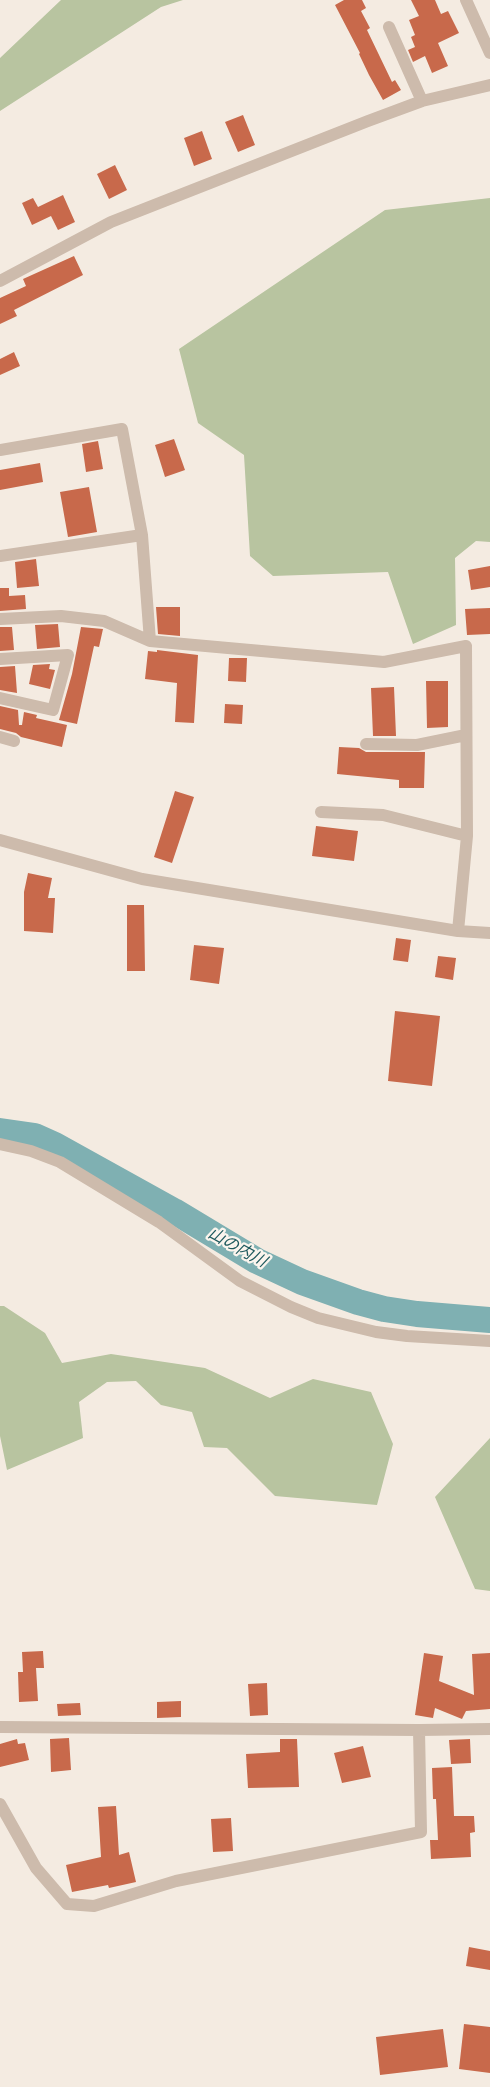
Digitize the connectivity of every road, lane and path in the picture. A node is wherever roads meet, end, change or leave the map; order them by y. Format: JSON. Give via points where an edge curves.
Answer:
{"nodes":[{"id":1,"x":466,"y":0,"type":"edge"},
{"id":2,"x":389,"y":27,"type":"dead end"},
{"id":3,"x":490,"y":53,"type":"edge"},
{"id":4,"x":490,"y":84,"type":"edge"},
{"id":5,"x":422,"y":101,"type":"junction"},
{"id":6,"x":0,"y":281,"type":"edge"},
{"id":7,"x":0,"y":450,"type":"edge"},
{"id":8,"x":142,"y":535,"type":"junction"},
{"id":9,"x":0,"y":556,"type":"edge"},
{"id":10,"x":0,"y":619,"type":"edge"},
{"id":11,"x":150,"y":641,"type":"junction"},
{"id":12,"x":0,"y":659,"type":"edge"},
{"id":13,"x":0,"y":698,"type":"edge"},
{"id":14,"x":466,"y":735,"type":"junction"},
{"id":15,"x":0,"y":737,"type":"edge"},
{"id":16,"x":14,"y":741,"type":"dead end"},
{"id":17,"x":366,"y":744,"type":"dead end"},
{"id":18,"x":321,"y":812,"type":"dead end"},
{"id":19,"x":467,"y":836,"type":"junction"},
{"id":20,"x":0,"y":840,"type":"edge"},
{"id":21,"x":458,"y":931,"type":"junction"},
{"id":22,"x":490,"y":933,"type":"edge"},
{"id":23,"x":0,"y":1144,"type":"edge"},
{"id":24,"x":490,"y":1341,"type":"edge"},
{"id":25,"x":0,"y":1727,"type":"edge"},
{"id":26,"x":490,"y":1729,"type":"edge"},
{"id":27,"x":419,"y":1730,"type":"junction"},
{"id":28,"x":0,"y":1804,"type":"edge"}],
"edges":[{"from":1,"to":3,"type":"street"},
{"from":2,"to":5,"type":"street"},
{"from":4,"to":5,"type":"street"},
{"from":5,"to":6,"type":"street","via":[[111,222]]},
{"from":7,"to":8,"type":"street","via":[[122,429]]},
{"from":8,"to":9,"type":"street"},
{"from":8,"to":11,"type":"street"},
{"from":10,"to":11,"type":"street","via":[[61,616],[104,621]]},
{"from":11,"to":14,"type":"street","via":[[384,662],[466,646]]},
{"from":12,"to":13,"type":"street","via":[[68,655],[53,710]]},
{"from":14,"to":17,"type":"street","via":[[417,746]]},
{"from":14,"to":19,"type":"street"},
{"from":15,"to":16,"type":"street"},
{"from":18,"to":19,"type":"street","via":[[383,815]]},
{"from":19,"to":21,"type":"street"},
{"from":20,"to":21,"type":"street","via":[[142,880]]},
{"from":21,"to":22,"type":"street"},
{"from":23,"to":24,"type":"street","via":[[60,1162],[160,1222],[240,1281],[318,1318],[376,1332]]},
{"from":25,"to":27,"type":"street"},
{"from":26,"to":27,"type":"street"},
{"from":27,"to":28,"type":"street","via":[[421,1832],[176,1881],[94,1906],[67,1904],[36,1868]]}]}
